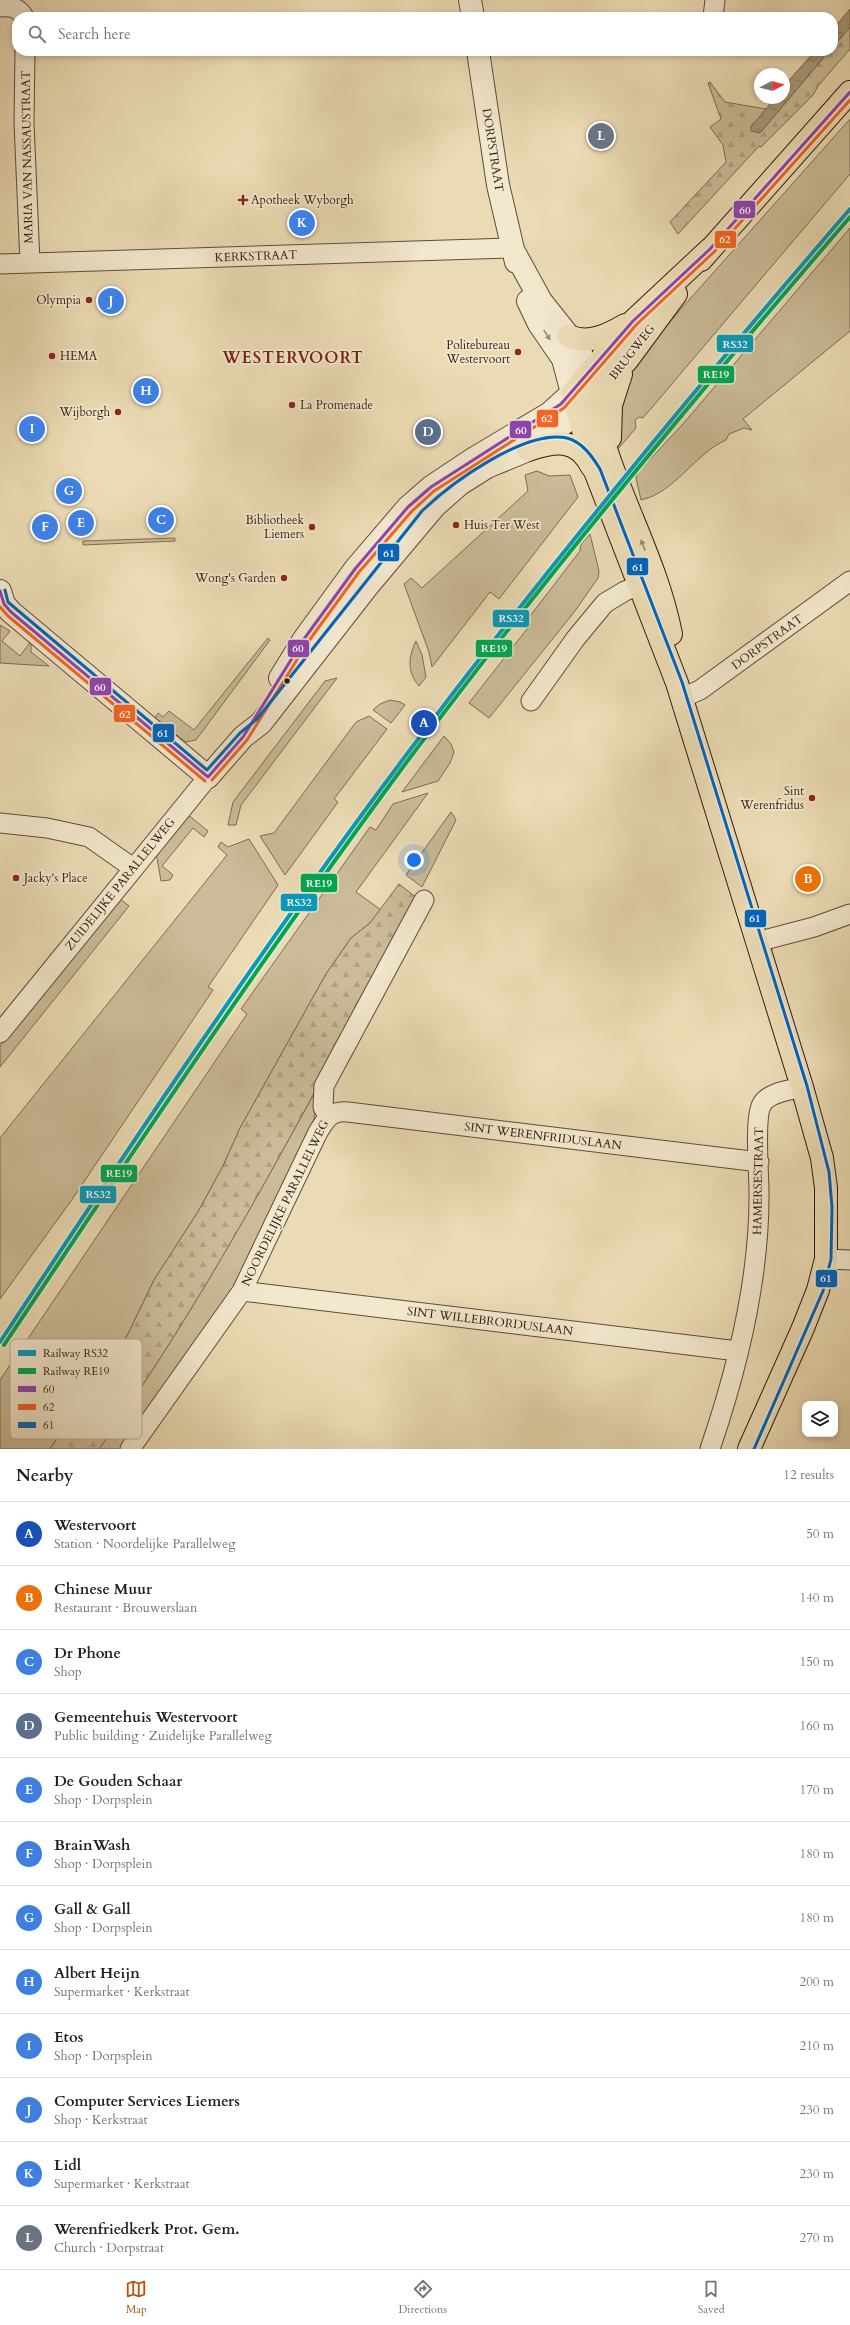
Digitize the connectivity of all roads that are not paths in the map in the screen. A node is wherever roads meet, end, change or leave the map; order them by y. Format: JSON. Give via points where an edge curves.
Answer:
{"nodes":[{"id":1,"x":470,"y":0,"type":"edge"},
{"id":2,"x":715,"y":0,"type":"edge"},
{"id":3,"x":0,"y":7,"type":"edge"},
{"id":4,"x":19,"y":12,"type":"edge"},
{"id":5,"x":472,"y":12,"type":"edge"},
{"id":6,"x":713,"y":12,"type":"edge"},
{"id":7,"x":25,"y":56,"type":"edge"},
{"id":8,"x":479,"y":56,"type":"edge"},
{"id":9,"x":850,"y":92,"type":"edge"},
{"id":10,"x":512,"y":248,"type":"junction"},
{"id":11,"x":710,"y":249,"type":"junction"},
{"id":12,"x":30,"y":263,"type":"junction"},
{"id":13,"x":0,"y":264,"type":"edge"},
{"id":14,"x":632,"y":321,"type":"junction"},
{"id":15,"x":569,"y":336,"type":"junction"},
{"id":16,"x":628,"y":359,"type":"junction"},
{"id":17,"x":588,"y":372,"type":"junction"},
{"id":18,"x":572,"y":393,"type":"junction"},
{"id":19,"x":586,"y":406,"type":"junction"},
{"id":20,"x":528,"y":450,"type":"junction"},
{"id":21,"x":604,"y":470,"type":"junction"},
{"id":22,"x":850,"y":581,"type":"edge"},
{"id":23,"x":647,"y":582,"type":"junction"},
{"id":24,"x":0,"y":591,"type":"edge"},
{"id":25,"x":680,"y":691,"type":"junction"},
{"id":26,"x":531,"y":701,"type":"dead end"},
{"id":27,"x":243,"y":738,"type":"junction"},
{"id":28,"x":208,"y":777,"type":"junction"},
{"id":29,"x":0,"y":823,"type":"edge"},
{"id":30,"x":133,"y":868,"type":"junction"},
{"id":31,"x":424,"y":900,"type":"dead end"},
{"id":32,"x":850,"y":914,"type":"edge"},
{"id":33,"x":757,"y":942,"type":"junction"},
{"id":34,"x":0,"y":1033,"type":"edge"},
{"id":35,"x":802,"y":1087,"type":"junction"},
{"id":36,"x":328,"y":1116,"type":"junction"},
{"id":37,"x":759,"y":1162,"type":"junction"},
{"id":38,"x":826,"y":1259,"type":"junction"},
{"id":39,"x":850,"y":1260,"type":"edge"},
{"id":40,"x":242,"y":1291,"type":"junction"},
{"id":41,"x":738,"y":1351,"type":"junction"},
{"id":42,"x":142,"y":1432,"type":"edge"},
{"id":43,"x":137,"y":1439,"type":"edge"},
{"id":44,"x":130,"y":1449,"type":"edge"},
{"id":45,"x":710,"y":1449,"type":"edge"},
{"id":46,"x":749,"y":1449,"type":"edge"}],
"edges":[{"from":1,"to":5,"type":"street"},
{"from":2,"to":6,"type":"street"},
{"from":3,"to":4,"type":"street","via":[[13,7]]},
{"from":7,"to":12,"type":"street","name":"MARIA VAN NASSAUSTRAAT","via":[[24,123]]},
{"from":8,"to":10,"type":"street","name":"DORPSTRAAT","via":[[498,185]]},
{"from":9,"to":11,"type":"main road","name":"BRUGWEG"},
{"from":10,"to":12,"type":"street","name":"KERKSTRAAT"},
{"from":10,"to":15,"type":"street","name":"DORPSTRAAT","via":[[541,301]]},
{"from":10,"to":18,"type":"street","name":"DORPSTRAAT","one_way":true,"via":[[530,307],[563,359]]},
{"from":11,"to":14,"type":"main road","name":"BRUGWEG"},
{"from":11,"to":16,"type":"main road","name":"BRUGWEG"},
{"from":12,"to":13,"type":"street","name":"KERKSTRAAT"},
{"from":14,"to":15,"type":"main road","via":[[600,337],[580,339]]},
{"from":14,"to":17,"type":"main road","name":"BRUGWEG"},
{"from":15,"to":17,"type":"street","name":"DORPSTRAAT","via":[[583,356]]},
{"from":16,"to":19,"type":"main road","name":"BRUGWEG"},
{"from":16,"to":21,"type":"main road","via":[[617,382],[611,405]]},
{"from":17,"to":18,"type":"main road","name":"ZUIDELIJKE PARALLELWEG"},
{"from":17,"to":19,"type":"street","name":"DORPSTRAAT"},
{"from":18,"to":19,"type":"main road","name":"DORPSTRAAT"},
{"from":18,"to":27,"type":"street","name":"ZUIDELIJKE PARALLELWEG","via":[[550,413],[473,459],[431,487],[408,507],[379,539],[304,639]]},
{"from":19,"to":20,"type":"street","name":"ZUIDELIJKE PARALLELWEG"},
{"from":19,"to":21,"type":"main road","name":"DORPSTRAAT"},
{"from":20,"to":21,"type":"main road","via":[[546,444],[566,443]]},
{"from":20,"to":27,"type":"street","name":"ZUIDELIJKE PARALLELWEG","via":[[487,467],[460,484],[426,514],[260,723]]},
{"from":21,"to":23,"type":"main road","name":"DORPSTRAAT"},
{"from":22,"to":25,"type":"street","name":"DORPSTRAAT","via":[[700,690]]},
{"from":23,"to":25,"type":"main road","name":"DORPSTRAAT","via":[[667,612]]},
{"from":23,"to":26,"type":"street","via":[[611,598],[600,608]]},
{"from":24,"to":28,"type":"street","via":[[4,604],[11,612]]},
{"from":25,"to":33,"type":"main road","name":"DORPSTRAAT"},
{"from":27,"to":28,"type":"street","name":"ZUIDELIJKE PARALLELWEG"},
{"from":28,"to":30,"type":"street","name":"ZUIDELIJKE PARALLELWEG"},
{"from":29,"to":30,"type":"street","via":[[47,828],[88,837]]},
{"from":30,"to":34,"type":"street","name":"ZUIDELIJKE PARALLELWEG"},
{"from":31,"to":36,"type":"street","name":"NOORDELIJKE PARALLELWEG","via":[[324,1086],[323,1107]]},
{"from":32,"to":33,"type":"street"},
{"from":33,"to":35,"type":"main road","name":"DORPSTRAAT"},
{"from":35,"to":37,"type":"street","name":"HAMERSESTRAAT","via":[[770,1096],[761,1105],[758,1124]]},
{"from":35,"to":38,"type":"main road","name":"DORPSTRAAT","via":[[824,1173],[827,1207]]},
{"from":36,"to":37,"type":"street","name":"SINT WERENFRIDUSLAAN","via":[[341,1111]]},
{"from":36,"to":40,"type":"street","name":"NOORDELIJKE PARALLELWEG"},
{"from":37,"to":41,"type":"street","name":"HAMERSESTRAAT","via":[[756,1253]]},
{"from":38,"to":39,"type":"street"},
{"from":38,"to":46,"type":"main road","via":[[804,1328]]},
{"from":40,"to":41,"type":"street","name":"SINT WILLEBRORDUSLAAN"},
{"from":40,"to":42,"type":"street","name":"NOORDELIJKE PARALLELWEG"},
{"from":41,"to":45,"type":"street","name":"HAMERSESTRAAT","via":[[723,1413]]},
{"from":43,"to":44,"type":"street","name":"NOORDELIJKE PARALLELWEG"}]}
